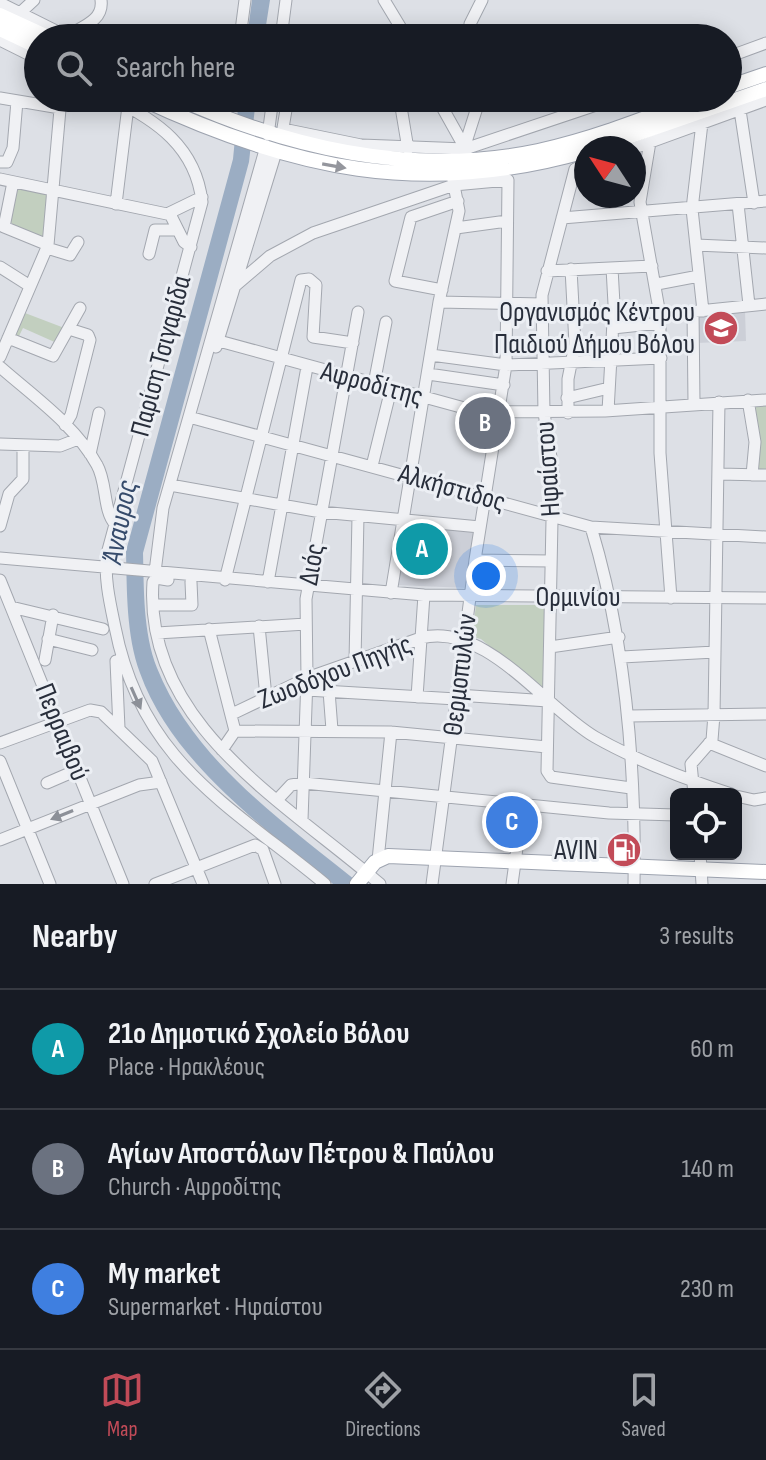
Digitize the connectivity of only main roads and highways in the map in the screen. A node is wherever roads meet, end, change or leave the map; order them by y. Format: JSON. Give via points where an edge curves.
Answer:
{"nodes":[{"id":1,"x":13,"y":10,"type":"edge"},
{"id":2,"x":32,"y":24,"type":"edge"},
{"id":3,"x":0,"y":29,"type":"edge"},
{"id":4,"x":24,"y":40,"type":"edge"},
{"id":5,"x":766,"y":74,"type":"edge"},
{"id":6,"x":742,"y":82,"type":"edge"},
{"id":7,"x":766,"y":89,"type":"edge"},
{"id":8,"x":742,"y":97,"type":"edge"},
{"id":9,"x":161,"y":112,"type":"edge"},
{"id":10,"x":209,"y":112,"type":"edge"},
{"id":11,"x":659,"y":112,"type":"edge"},
{"id":12,"x":700,"y":112,"type":"edge"},
{"id":13,"x":631,"y":136,"type":"edge"},
{"id":14,"x":271,"y":141,"type":"junction"},
{"id":15,"x":574,"y":154,"type":"edge"},
{"id":16,"x":766,"y":872,"type":"edge"},
{"id":17,"x":362,"y":877,"type":"edge"},
{"id":18,"x":702,"y":877,"type":"edge"}],
"edges":[{"from":1,"to":2,"type":"main road"},
{"from":3,"to":4,"type":"main road"},
{"from":5,"to":6,"type":"main road"},
{"from":7,"to":8,"type":"main road"},
{"from":9,"to":14,"type":"main road","via":[[226,136]]},
{"from":10,"to":14,"type":"main road"},
{"from":11,"to":14,"type":"main road","via":[[514,156],[366,156]]},
{"from":12,"to":13,"type":"main road"},
{"from":14,"to":15,"type":"main road","one_way":true,"via":[[366,171],[452,180]]},
{"from":16,"to":18,"type":"main road"},
{"from":17,"to":18,"type":"main road","via":[[388,856],[634,867]]}]}
